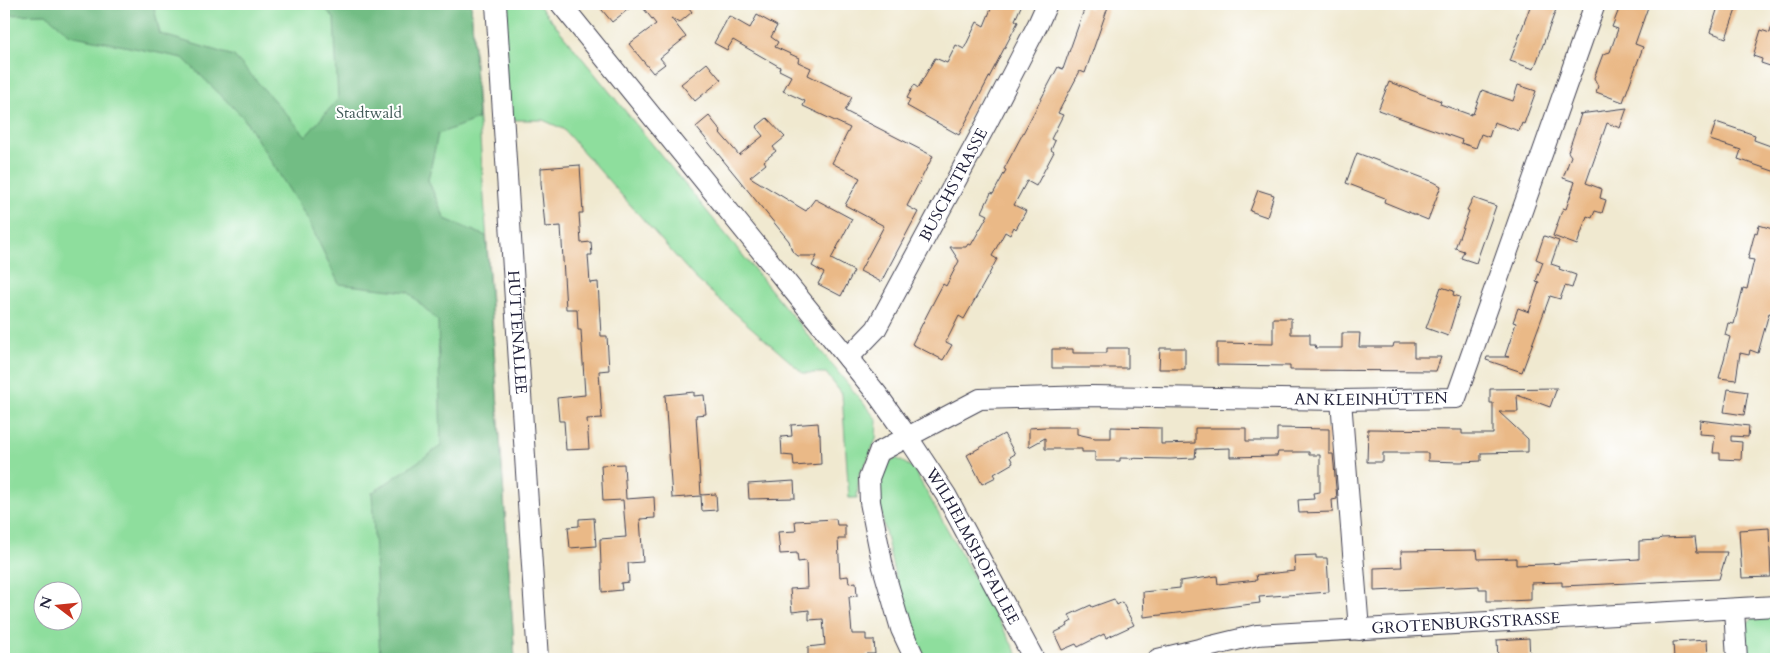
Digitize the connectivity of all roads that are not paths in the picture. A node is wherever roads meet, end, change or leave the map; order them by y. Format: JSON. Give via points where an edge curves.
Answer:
{"nodes":[{"id":1,"x":496,"y":4,"type":"edge"},
{"id":2,"x":560,"y":4,"type":"edge"},
{"id":3,"x":1047,"y":4,"type":"edge"},
{"id":4,"x":1595,"y":4,"type":"edge"},
{"id":5,"x":848,"y":358,"type":"junction"},
{"id":6,"x":1341,"y":400,"type":"junction"},
{"id":7,"x":907,"y":436,"type":"junction"},
{"id":8,"x":1776,"y":606,"type":"edge"},
{"id":9,"x":1734,"y":609,"type":"junction"},
{"id":10,"x":1359,"y":630,"type":"junction"},
{"id":11,"x":538,"y":659,"type":"edge"},
{"id":12,"x":915,"y":659,"type":"edge"},
{"id":13,"x":1034,"y":659,"type":"edge"},
{"id":14,"x":1158,"y":659,"type":"edge"},
{"id":15,"x":1737,"y":659,"type":"edge"}],
"edges":[{"from":1,"to":11,"type":"street","name":"HÜTTENALLEE"},
{"from":2,"to":5,"type":"street"},
{"from":3,"to":5,"type":"street","name":"BUSCHSTRASSE","via":[[876,329]]},
{"from":4,"to":6,"type":"street","name":"AN KLEINHÜTTEN","via":[[1456,398]]},
{"from":5,"to":7,"type":"street","name":"WILHELMSHOFALLEE"},
{"from":6,"to":7,"type":"street","name":"AN KLEINHÜTTEN","via":[[1091,396],[980,399]]},
{"from":6,"to":10,"type":"street"},
{"from":7,"to":12,"type":"street","via":[[879,452],[868,478],[883,567],[901,629]]},
{"from":7,"to":13,"type":"street","name":"WILHELMSHOFALLEE","via":[[946,495]]},
{"from":8,"to":9,"type":"street","name":"GROTENBURGSTRASSE"},
{"from":9,"to":10,"type":"street","name":"GROTENBURGSTRASSE"},
{"from":9,"to":15,"type":"street"},
{"from":10,"to":14,"type":"street","name":"GROTENBURGSTRASSE","via":[[1257,635]]}]}
